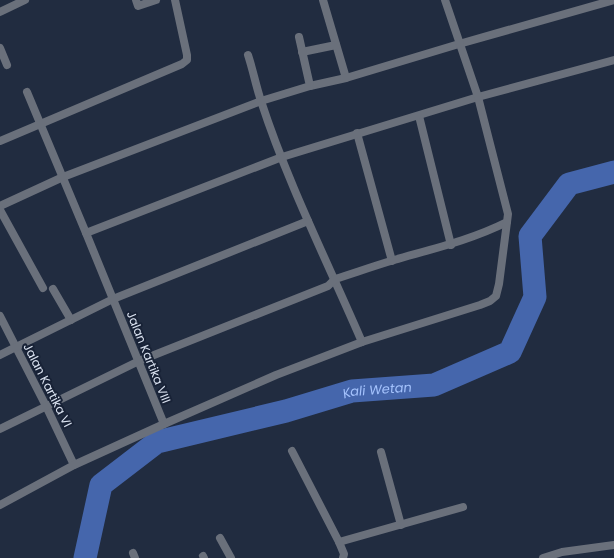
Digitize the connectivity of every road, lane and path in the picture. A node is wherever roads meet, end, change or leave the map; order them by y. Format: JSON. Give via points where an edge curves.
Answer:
{"nodes":[{"id":1,"x":24,"y":0,"type":"edge"},
{"id":2,"x":136,"y":0,"type":"edge"},
{"id":3,"x":156,"y":0,"type":"edge"},
{"id":4,"x":175,"y":0,"type":"edge"},
{"id":5,"x":323,"y":0,"type":"edge"},
{"id":6,"x":445,"y":0,"type":"edge"},
{"id":7,"x":614,"y":0,"type":"edge"},
{"id":8,"x":0,"y":12,"type":"edge"},
{"id":9,"x":299,"y":37,"type":"dead end"},
{"id":10,"x":459,"y":44,"type":"junction"},
{"id":11,"x":336,"y":45,"type":"junction"},
{"id":12,"x":0,"y":48,"type":"edge"},
{"id":13,"x":302,"y":52,"type":"junction"},
{"id":14,"x":248,"y":54,"type":"dead end"},
{"id":15,"x":614,"y":60,"type":"edge"},
{"id":16,"x":7,"y":65,"type":"dead end"},
{"id":17,"x":346,"y":78,"type":"junction"},
{"id":18,"x":310,"y":86,"type":"junction"},
{"id":19,"x":27,"y":92,"type":"dead end"},
{"id":20,"x":478,"y":97,"type":"junction"},
{"id":21,"x":261,"y":101,"type":"junction"},
{"id":22,"x":419,"y":116,"type":"junction"},
{"id":23,"x":41,"y":123,"type":"junction"},
{"id":24,"x":357,"y":134,"type":"junction"},
{"id":25,"x":0,"y":142,"type":"edge"},
{"id":26,"x":282,"y":156,"type":"junction"},
{"id":27,"x":63,"y":176,"type":"junction"},
{"id":28,"x":0,"y":206,"type":"edge"},
{"id":29,"x":0,"y":210,"type":"edge"},
{"id":30,"x":308,"y":222,"type":"junction"},
{"id":31,"x":507,"y":222,"type":"junction"},
{"id":32,"x":86,"y":233,"type":"junction"},
{"id":33,"x":451,"y":245,"type":"junction"},
{"id":34,"x":392,"y":261,"type":"junction"},
{"id":35,"x":335,"y":280,"type":"junction"},
{"id":36,"x":43,"y":288,"type":"dead end"},
{"id":37,"x":53,"y":288,"type":"dead end"},
{"id":38,"x":113,"y":299,"type":"junction"},
{"id":39,"x":0,"y":316,"type":"edge"},
{"id":40,"x":71,"y":320,"type":"junction"},
{"id":41,"x":362,"y":342,"type":"junction"},
{"id":42,"x":16,"y":347,"type":"junction"},
{"id":43,"x":0,"y":355,"type":"edge"},
{"id":44,"x":139,"y":361,"type":"junction"},
{"id":45,"x":46,"y":406,"type":"junction"},
{"id":46,"x":164,"y":424,"type":"junction"},
{"id":47,"x":0,"y":429,"type":"edge"},
{"id":48,"x":292,"y":451,"type":"dead end"},
{"id":49,"x":382,"y":452,"type":"dead end"},
{"id":50,"x":74,"y":466,"type":"junction"},
{"id":51,"x":0,"y":505,"type":"edge"},
{"id":52,"x":462,"y":507,"type":"dead end"},
{"id":53,"x":401,"y":525,"type":"junction"},
{"id":54,"x":220,"y":538,"type":"dead end"},
{"id":55,"x":339,"y":542,"type":"junction"},
{"id":56,"x":614,"y":545,"type":"edge"},
{"id":57,"x":231,"y":558,"type":"edge"},
{"id":58,"x":343,"y":558,"type":"edge"},
{"id":59,"x":543,"y":558,"type":"edge"}],
"edges":[{"from":1,"to":8,"type":"street"},
{"from":2,"to":3,"type":"street","via":[[138,6]]},
{"from":4,"to":23,"type":"street","via":[[187,60]]},
{"from":5,"to":11,"type":"street"},
{"from":6,"to":10,"type":"street"},
{"from":7,"to":10,"type":"street"},
{"from":9,"to":13,"type":"street"},
{"from":10,"to":17,"type":"street"},
{"from":10,"to":20,"type":"street"},
{"from":11,"to":13,"type":"street"},
{"from":11,"to":17,"type":"street"},
{"from":12,"to":16,"type":"street"},
{"from":13,"to":18,"type":"street"},
{"from":14,"to":21,"type":"street"},
{"from":15,"to":20,"type":"street"},
{"from":17,"to":18,"type":"street"},
{"from":18,"to":21,"type":"street"},
{"from":19,"to":23,"type":"street","name":"Jalan Kartika VIII"},
{"from":20,"to":22,"type":"street"},
{"from":20,"to":31,"type":"street","via":[[508,214]]},
{"from":21,"to":26,"type":"street"},
{"from":21,"to":27,"type":"street"},
{"from":22,"to":24,"type":"street"},
{"from":22,"to":33,"type":"street"},
{"from":23,"to":25,"type":"street"},
{"from":23,"to":27,"type":"street","name":"Jalan Kartika VIII"},
{"from":24,"to":26,"type":"street"},
{"from":24,"to":34,"type":"street"},
{"from":26,"to":30,"type":"street"},
{"from":26,"to":32,"type":"street"},
{"from":27,"to":28,"type":"street"},
{"from":27,"to":32,"type":"street","name":"Jalan Kartika VIII"},
{"from":29,"to":36,"type":"street"},
{"from":30,"to":35,"type":"street"},
{"from":30,"to":38,"type":"street"},
{"from":31,"to":33,"type":"street"},
{"from":31,"to":41,"type":"street","via":[[499,284],[496,296],[490,301]]},
{"from":32,"to":38,"type":"street","name":"Jalan Kartika VIII"},
{"from":33,"to":34,"type":"street"},
{"from":34,"to":35,"type":"street"},
{"from":35,"to":41,"type":"street"},
{"from":35,"to":44,"type":"street","via":[[328,286]]},
{"from":37,"to":40,"type":"street"},
{"from":38,"to":40,"type":"street"},
{"from":38,"to":44,"type":"street","name":"Jalan Kartika VIII"},
{"from":39,"to":42,"type":"street","name":"Jalan Kartika VI"},
{"from":40,"to":42,"type":"street"},
{"from":41,"to":46,"type":"street","via":[[276,375]]},
{"from":42,"to":43,"type":"street"},
{"from":42,"to":45,"type":"street","name":"Jalan Kartika VI"},
{"from":44,"to":45,"type":"street"},
{"from":44,"to":46,"type":"street","name":"Jalan Kartika VIII"},
{"from":45,"to":47,"type":"street"},
{"from":45,"to":50,"type":"street","name":"Jalan Kartika VI"},
{"from":46,"to":50,"type":"street"},
{"from":48,"to":55,"type":"street"},
{"from":49,"to":53,"type":"street"},
{"from":50,"to":51,"type":"street"},
{"from":52,"to":53,"type":"street"},
{"from":53,"to":55,"type":"street"},
{"from":54,"to":57,"type":"street"},
{"from":55,"to":58,"type":"street"},
{"from":56,"to":59,"type":"street","via":[[562,552]]}]}
